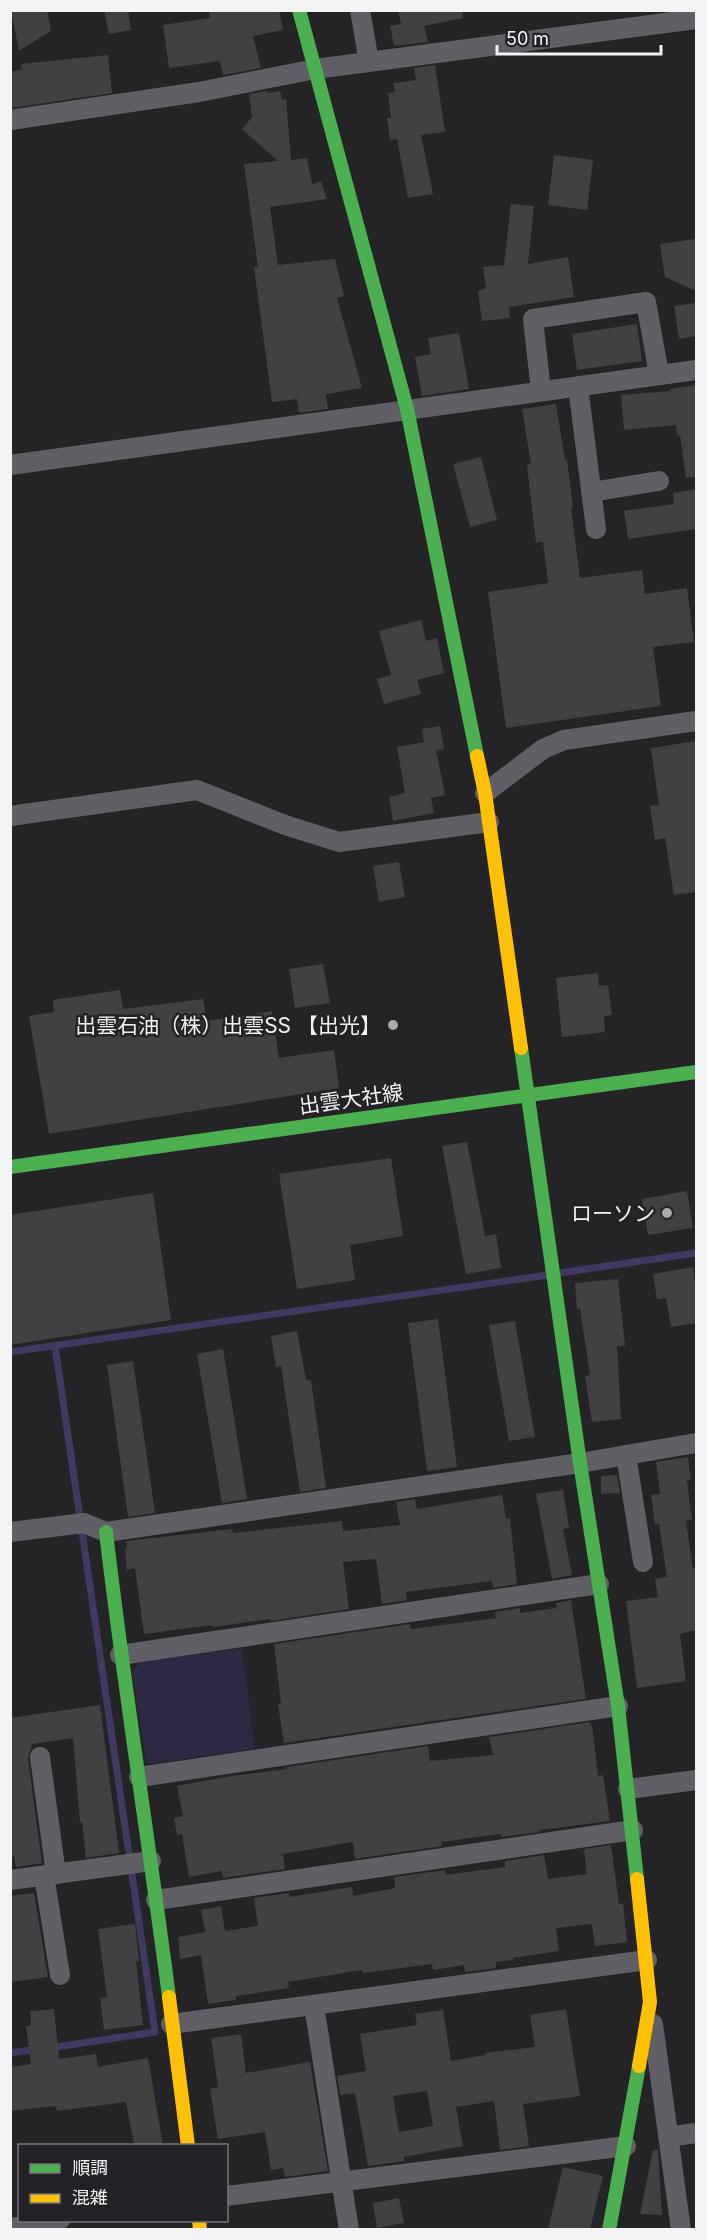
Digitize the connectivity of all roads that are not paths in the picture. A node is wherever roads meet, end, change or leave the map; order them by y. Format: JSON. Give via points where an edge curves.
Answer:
{"nodes":[{"id":1,"x":299,"y":10,"type":"edge"},
{"id":2,"x":360,"y":10,"type":"edge"},
{"id":3,"x":696,"y":20,"type":"edge"},
{"id":4,"x":369,"y":62,"type":"junction"},
{"id":5,"x":315,"y":69,"type":"junction"},
{"id":6,"x":10,"y":120,"type":"edge"},
{"id":7,"x":696,"y":370,"type":"edge"},
{"id":8,"x":659,"y":374,"type":"junction"},
{"id":9,"x":578,"y":386,"type":"junction"},
{"id":10,"x":541,"y":391,"type":"junction"},
{"id":11,"x":406,"y":409,"type":"junction"},
{"id":12,"x":10,"y":465,"type":"edge"},
{"id":13,"x":658,"y":481,"type":"dead end"},
{"id":14,"x":591,"y":492,"type":"junction"},
{"id":15,"x":596,"y":529,"type":"dead end"},
{"id":16,"x":696,"y":721,"type":"edge"},
{"id":17,"x":485,"y":793,"type":"junction"},
{"id":18,"x":10,"y":816,"type":"edge"},
{"id":19,"x":489,"y":822,"type":"junction"},
{"id":20,"x":696,"y":1072,"type":"edge"},
{"id":21,"x":528,"y":1096,"type":"junction"},
{"id":22,"x":10,"y":1167,"type":"edge"},
{"id":23,"x":696,"y":1443,"type":"edge"},
{"id":24,"x":626,"y":1455,"type":"junction"},
{"id":25,"x":580,"y":1462,"type":"junction"},
{"id":26,"x":10,"y":1532,"type":"edge"},
{"id":27,"x":106,"y":1532,"type":"junction"},
{"id":28,"x":643,"y":1562,"type":"dead end"},
{"id":29,"x":599,"y":1584,"type":"junction"},
{"id":30,"x":120,"y":1654,"type":"junction"},
{"id":31,"x":618,"y":1706,"type":"junction"},
{"id":32,"x":40,"y":1757,"type":"dead end"},
{"id":33,"x":139,"y":1777,"type":"junction"},
{"id":34,"x":696,"y":1780,"type":"edge"},
{"id":35,"x":628,"y":1790,"type":"junction"},
{"id":36,"x":633,"y":1830,"type":"junction"},
{"id":37,"x":151,"y":1861,"type":"junction"},
{"id":38,"x":50,"y":1874,"type":"junction"},
{"id":39,"x":10,"y":1880,"type":"edge"},
{"id":40,"x":156,"y":1900,"type":"junction"},
{"id":41,"x":647,"y":1960,"type":"junction"},
{"id":42,"x":60,"y":1975,"type":"dead end"},
{"id":43,"x":650,"y":2002,"type":"junction"},
{"id":44,"x":314,"y":2005,"type":"junction"},
{"id":45,"x":171,"y":2024,"type":"junction"},
{"id":46,"x":696,"y":2133,"type":"edge"},
{"id":47,"x":668,"y":2137,"type":"junction"},
{"id":48,"x":188,"y":2144,"type":"edge"},
{"id":49,"x":626,"y":2146,"type":"junction"},
{"id":50,"x":342,"y":2182,"type":"junction"},
{"id":51,"x":228,"y":2196,"type":"edge"},
{"id":52,"x":48,"y":2222,"type":"edge"},
{"id":53,"x":10,"y":2228,"type":"edge"},
{"id":54,"x":349,"y":2229,"type":"edge"},
{"id":55,"x":609,"y":2229,"type":"edge"},
{"id":56,"x":681,"y":2229,"type":"edge"}],
"edges":[{"from":1,"to":5,"type":"street"},
{"from":2,"to":4,"type":"street"},
{"from":3,"to":4,"type":"street"},
{"from":4,"to":5,"type":"street"},
{"from":5,"to":6,"type":"street","via":[[199,92]]},
{"from":5,"to":11,"type":"street"},
{"from":7,"to":8,"type":"street"},
{"from":8,"to":9,"type":"street"},
{"from":8,"to":10,"type":"street","via":[[646,302],[533,319]]},
{"from":9,"to":10,"type":"street"},
{"from":9,"to":14,"type":"street"},
{"from":10,"to":11,"type":"street"},
{"from":11,"to":12,"type":"street"},
{"from":11,"to":17,"type":"street"},
{"from":13,"to":14,"type":"street"},
{"from":14,"to":15,"type":"street"},
{"from":16,"to":17,"type":"street","via":[[564,740],[543,748]]},
{"from":17,"to":19,"type":"street"},
{"from":18,"to":19,"type":"street","via":[[197,790],[339,842]]},
{"from":19,"to":21,"type":"street"},
{"from":20,"to":21,"type":"street","name":"出雲大社線"},
{"from":21,"to":22,"type":"street","name":"出雲大社線"},
{"from":21,"to":25,"type":"street"},
{"from":23,"to":24,"type":"street"},
{"from":24,"to":25,"type":"street"},
{"from":24,"to":28,"type":"street"},
{"from":25,"to":27,"type":"street"},
{"from":25,"to":29,"type":"street"},
{"from":26,"to":27,"type":"street","via":[[84,1523]]},
{"from":27,"to":30,"type":"street"},
{"from":29,"to":30,"type":"street"},
{"from":29,"to":31,"type":"street"},
{"from":30,"to":33,"type":"street"},
{"from":31,"to":33,"type":"street"},
{"from":31,"to":35,"type":"street"},
{"from":32,"to":38,"type":"street"},
{"from":33,"to":37,"type":"street"},
{"from":34,"to":35,"type":"street"},
{"from":35,"to":36,"type":"street"},
{"from":36,"to":40,"type":"street"},
{"from":36,"to":41,"type":"street"},
{"from":37,"to":38,"type":"street"},
{"from":37,"to":40,"type":"street"},
{"from":38,"to":39,"type":"street"},
{"from":38,"to":42,"type":"street"},
{"from":40,"to":45,"type":"street"},
{"from":41,"to":43,"type":"street"},
{"from":41,"to":44,"type":"street"},
{"from":43,"to":47,"type":"street"},
{"from":43,"to":49,"type":"street"},
{"from":44,"to":45,"type":"street"},
{"from":44,"to":50,"type":"street"},
{"from":45,"to":48,"type":"street"},
{"from":46,"to":47,"type":"street"},
{"from":47,"to":56,"type":"street"},
{"from":49,"to":50,"type":"street"},
{"from":49,"to":55,"type":"street"},
{"from":50,"to":51,"type":"street"},
{"from":50,"to":54,"type":"street"},
{"from":52,"to":53,"type":"street"}]}
